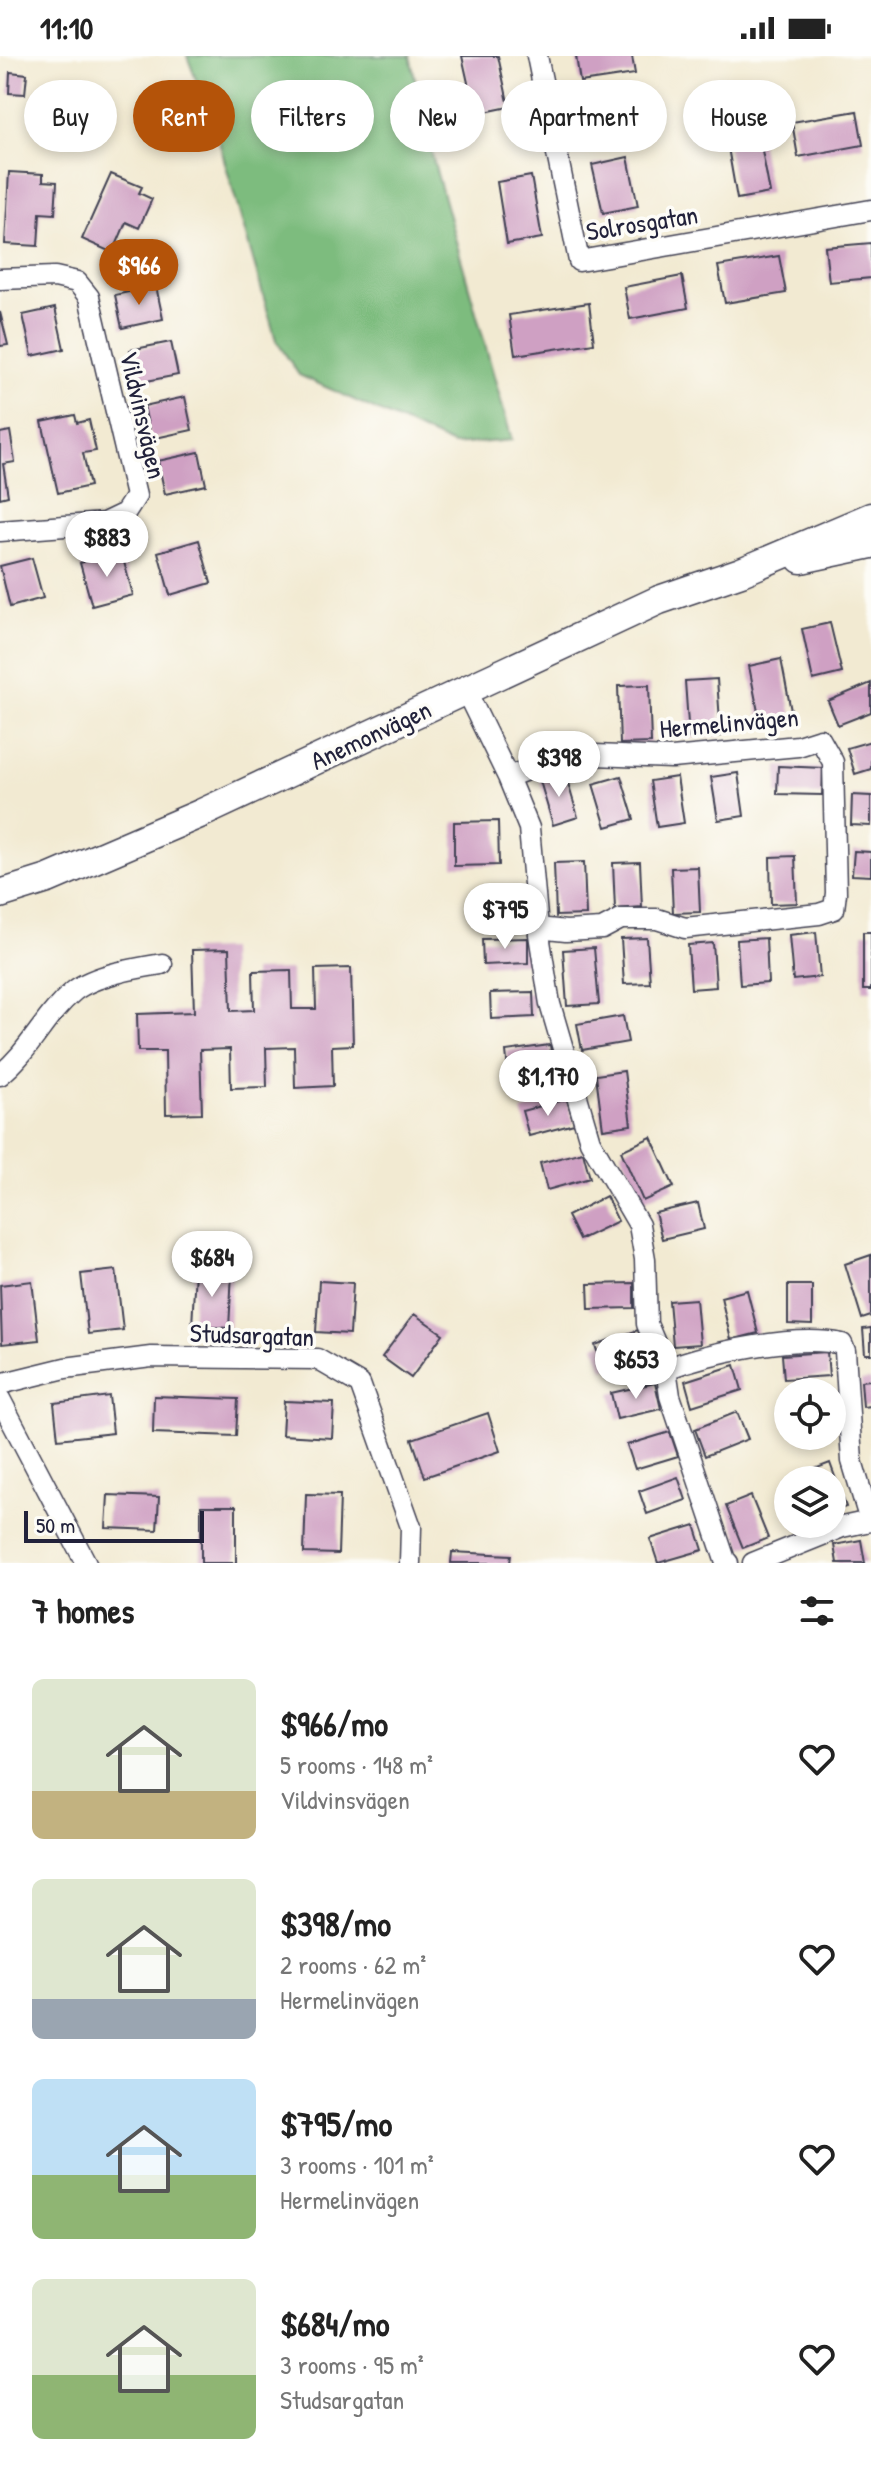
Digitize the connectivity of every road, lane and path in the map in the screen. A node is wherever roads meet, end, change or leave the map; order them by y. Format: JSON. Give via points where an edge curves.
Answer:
{"nodes":[{"id":1,"x":537,"y":56,"type":"edge"},
{"id":2,"x":871,"y":210,"type":"edge"},
{"id":3,"x":0,"y":279,"type":"edge"},
{"id":4,"x":871,"y":517,"type":"edge"},
{"id":5,"x":0,"y":531,"type":"edge"},
{"id":6,"x":871,"y":544,"type":"edge"},
{"id":7,"x":741,"y":572,"type":"junction"},
{"id":8,"x":466,"y":691,"type":"junction"},
{"id":9,"x":508,"y":777,"type":"junction"},
{"id":10,"x":0,"y":894,"type":"edge"},
{"id":11,"x":538,"y":928,"type":"junction"},
{"id":12,"x":162,"y":964,"type":"dead end"},
{"id":13,"x":0,"y":1075,"type":"edge"},
{"id":14,"x":666,"y":1369,"type":"junction"},
{"id":15,"x":0,"y":1384,"type":"edge"},
{"id":16,"x":0,"y":1399,"type":"edge"},
{"id":17,"x":86,"y":1563,"type":"edge"},
{"id":18,"x":410,"y":1563,"type":"edge"},
{"id":19,"x":728,"y":1563,"type":"edge"},
{"id":20,"x":753,"y":1563,"type":"edge"}],
"edges":[{"from":1,"to":2,"type":"street","name":"Solrosgatan","via":[[579,261]]},
{"from":3,"to":5,"type":"street","name":"Vildvinsvägen","via":[[55,277],[77,282],[89,297],[136,496],[125,513],[104,523]]},
{"from":4,"to":7,"type":"street","name":"Anemonvägen"},
{"from":6,"to":7,"type":"street","name":"Anemonvägen"},
{"from":7,"to":8,"type":"street","name":"Anemonvägen","via":[[659,600]]},
{"from":8,"to":9,"type":"street"},
{"from":8,"to":10,"type":"street","name":"Anemonvägen","via":[[188,819]]},
{"from":9,"to":11,"type":"street","via":[[529,828]]},
{"from":9,"to":11,"type":"street","name":"Hermelinvägen","via":[[569,754],[672,758],[798,746],[820,739],[833,762],[834,909],[685,928],[657,919],[621,919],[602,929]]},
{"from":11,"to":14,"type":"street","via":[[550,1004],[590,1141],[639,1225],[647,1324]]},
{"from":12,"to":13,"type":"street","via":[[121,971],[76,989]]},
{"from":14,"to":19,"type":"street","via":[[670,1396]]},
{"from":14,"to":20,"type":"street","via":[[710,1355],[783,1343],[842,1344],[852,1461],[870,1521]]},
{"from":15,"to":18,"type":"street","name":"Studsargatan","via":[[65,1368],[151,1357],[317,1359],[360,1384],[411,1527]]},
{"from":16,"to":17,"type":"street"}]}
